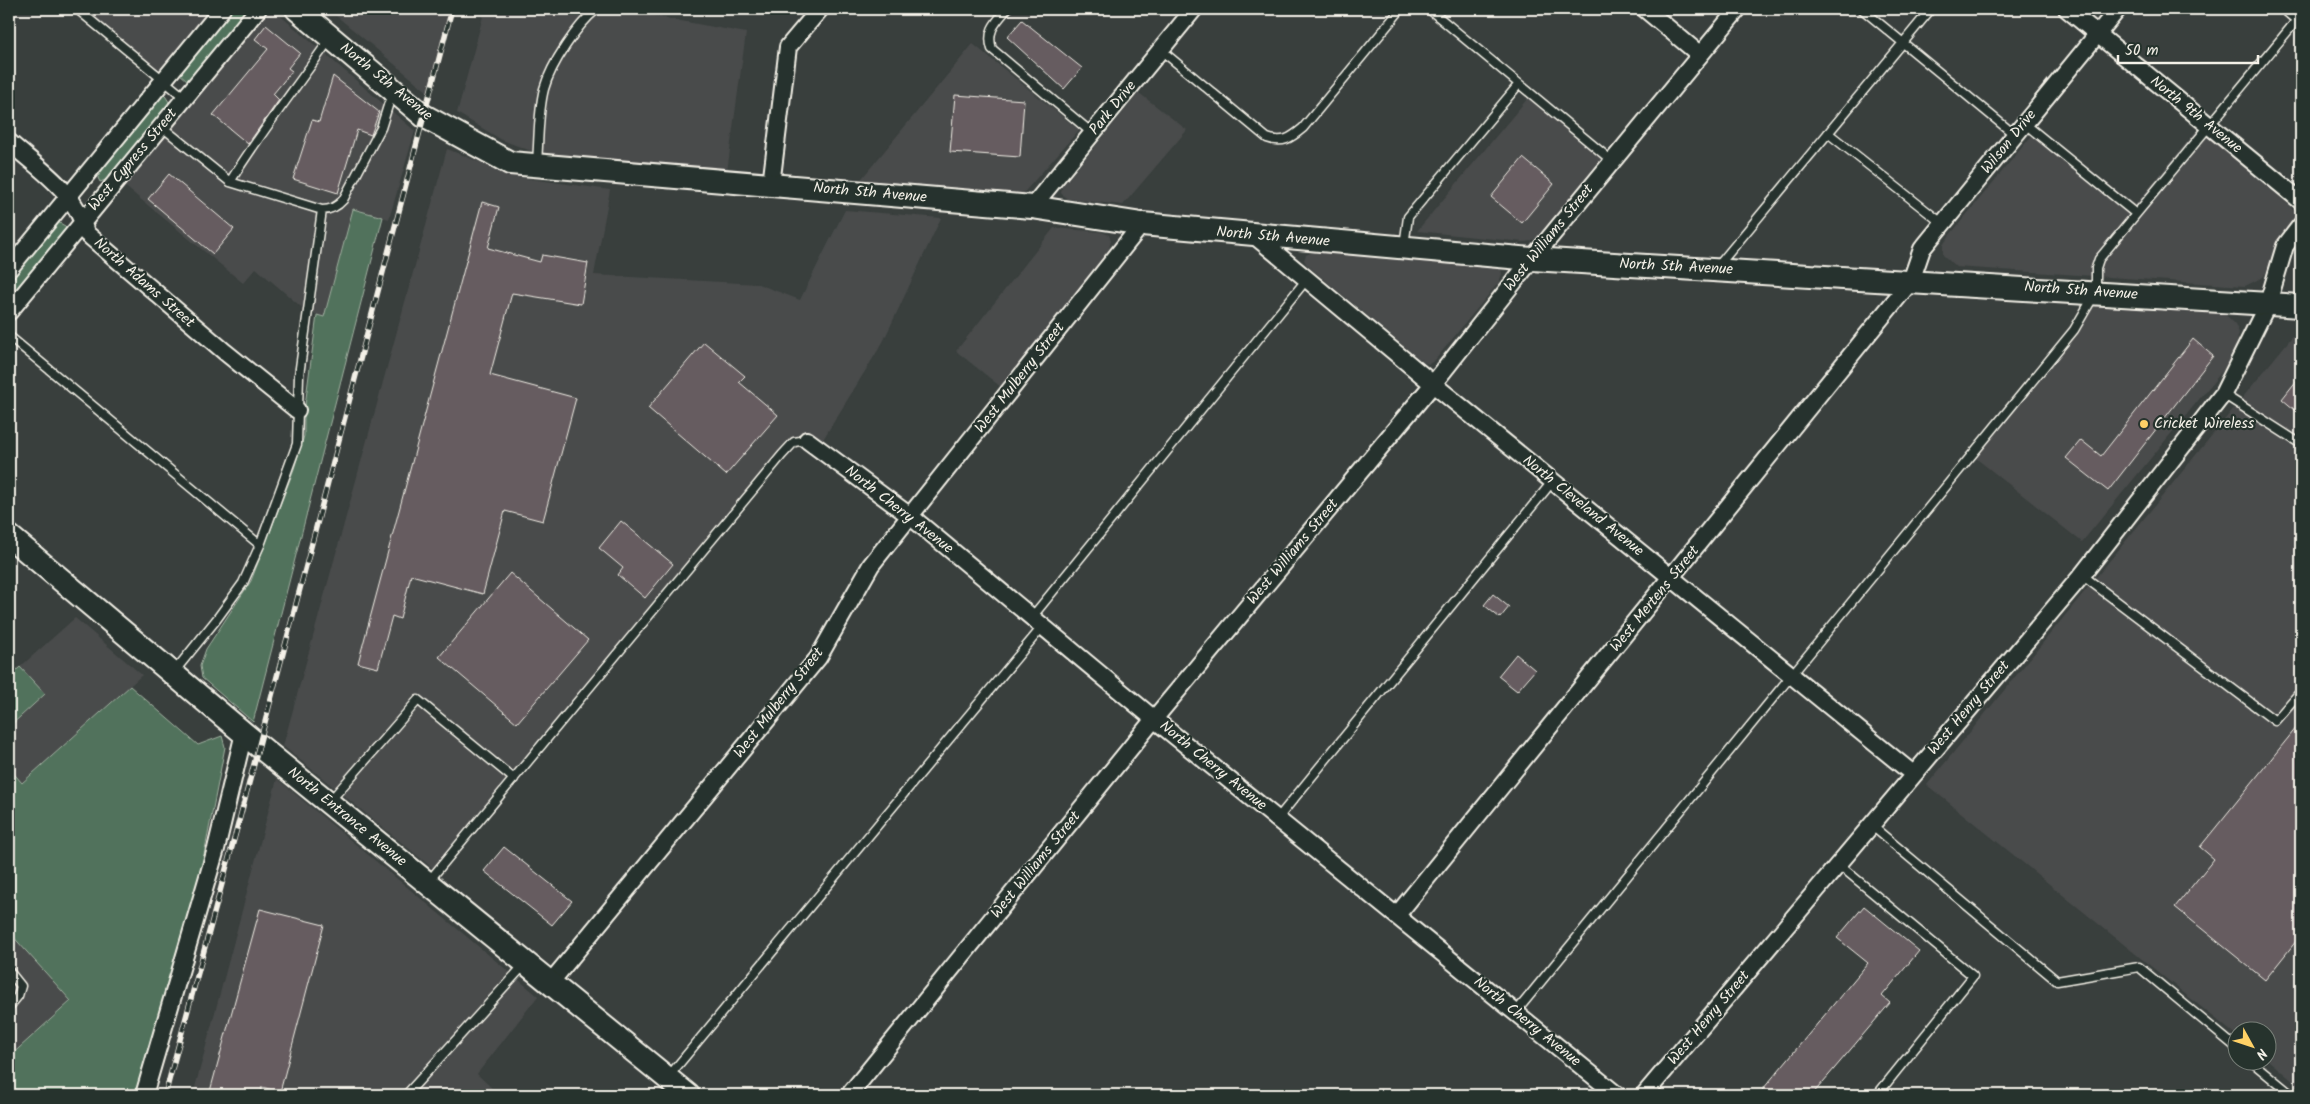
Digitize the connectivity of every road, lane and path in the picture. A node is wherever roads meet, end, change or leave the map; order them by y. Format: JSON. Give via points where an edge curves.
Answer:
{"nodes":[{"id":1,"x":77,"y":9,"type":"edge"},
{"id":2,"x":222,"y":9,"type":"edge"},
{"id":3,"x":258,"y":9,"type":"edge"},
{"id":4,"x":297,"y":9,"type":"edge"},
{"id":5,"x":597,"y":9,"type":"edge"},
{"id":6,"x":820,"y":9,"type":"edge"},
{"id":7,"x":1007,"y":9,"type":"edge"},
{"id":8,"x":1401,"y":9,"type":"edge"},
{"id":9,"x":1429,"y":9,"type":"edge"},
{"id":10,"x":1645,"y":9,"type":"edge"},
{"id":11,"x":1738,"y":9,"type":"edge"},
{"id":12,"x":1862,"y":9,"type":"edge"},
{"id":13,"x":1931,"y":9,"type":"edge"},
{"id":14,"x":2067,"y":9,"type":"edge"},
{"id":15,"x":2118,"y":9,"type":"edge"},
{"id":16,"x":2283,"y":9,"type":"edge"},
{"id":17,"x":1190,"y":10,"type":"edge"},
{"id":18,"x":2300,"y":20,"type":"edge"},
{"id":19,"x":2097,"y":34,"type":"junction"},
{"id":20,"x":331,"y":38,"type":"junction"},
{"id":21,"x":1903,"y":42,"type":"junction"},
{"id":22,"x":1161,"y":50,"type":"junction"},
{"id":23,"x":1699,"y":54,"type":"junction"},
{"id":24,"x":163,"y":80,"type":"junction"},
{"id":25,"x":1519,"y":84,"type":"junction"},
{"id":26,"x":393,"y":89,"type":"junction"},
{"id":27,"x":184,"y":98,"type":"junction"},
{"id":28,"x":161,"y":126,"type":"junction"},
{"id":29,"x":2209,"y":126,"type":"junction"},
{"id":30,"x":2020,"y":129,"type":"junction"},
{"id":31,"x":1092,"y":133,"type":"junction"},
{"id":32,"x":1828,"y":133,"type":"junction"},
{"id":33,"x":9,"y":142,"type":"edge"},
{"id":34,"x":1612,"y":161,"type":"junction"},
{"id":35,"x":536,"y":165,"type":"junction"},
{"id":36,"x":230,"y":182,"type":"junction"},
{"id":37,"x":771,"y":185,"type":"junction"},
{"id":38,"x":70,"y":195,"type":"junction"},
{"id":39,"x":2301,"y":201,"type":"edge"},
{"id":40,"x":1032,"y":207,"type":"junction"},
{"id":41,"x":322,"y":210,"type":"junction"},
{"id":42,"x":2136,"y":214,"type":"junction"},
{"id":43,"x":83,"y":220,"type":"junction"},
{"id":44,"x":1142,"y":224,"type":"junction"},
{"id":45,"x":1943,"y":224,"type":"junction"},
{"id":46,"x":2301,"y":224,"type":"edge"},
{"id":47,"x":1255,"y":236,"type":"junction"},
{"id":48,"x":1404,"y":248,"type":"junction"},
{"id":49,"x":1532,"y":259,"type":"junction"},
{"id":50,"x":9,"y":269,"type":"edge"},
{"id":51,"x":1715,"y":270,"type":"junction"},
{"id":52,"x":1307,"y":279,"type":"junction"},
{"id":53,"x":1911,"y":281,"type":"junction"},
{"id":54,"x":2096,"y":292,"type":"junction"},
{"id":55,"x":2268,"y":303,"type":"junction"},
{"id":56,"x":2301,"y":306,"type":"edge"},
{"id":57,"x":9,"y":312,"type":"edge"},
{"id":58,"x":9,"y":336,"type":"edge"},
{"id":59,"x":1433,"y":384,"type":"junction"},
{"id":60,"x":2223,"y":394,"type":"junction"},
{"id":61,"x":297,"y":410,"type":"junction"},
{"id":62,"x":807,"y":440,"type":"joint"},
{"id":63,"x":2301,"y":444,"type":"edge"},
{"id":64,"x":1552,"y":482,"type":"junction"},
{"id":65,"x":910,"y":516,"type":"junction"},
{"id":66,"x":9,"y":536,"type":"edge"},
{"id":67,"x":260,"y":545,"type":"junction"},
{"id":68,"x":2082,"y":575,"type":"junction"},
{"id":69,"x":1671,"y":579,"type":"junction"},
{"id":70,"x":1037,"y":622,"type":"junction"},
{"id":71,"x":173,"y":674,"type":"junction"},
{"id":72,"x":1790,"y":675,"type":"junction"},
{"id":73,"x":2301,"y":691,"type":"edge"},
{"id":74,"x":1154,"y":719,"type":"junction"},
{"id":75,"x":244,"y":732,"type":"junction"},
{"id":76,"x":1913,"y":774,"type":"junction"},
{"id":77,"x":514,"y":778,"type":"junction"},
{"id":78,"x":329,"y":802,"type":"junction"},
{"id":79,"x":1278,"y":818,"type":"junction"},
{"id":80,"x":1871,"y":825,"type":"junction"},
{"id":81,"x":1838,"y":864,"type":"junction"},
{"id":82,"x":428,"y":883,"type":"junction"},
{"id":83,"x":1397,"y":915,"type":"junction"},
{"id":84,"x":526,"y":963,"type":"junction"},
{"id":85,"x":9,"y":971,"type":"edge"},
{"id":86,"x":550,"y":983,"type":"junction"},
{"id":87,"x":9,"y":1006,"type":"edge"},
{"id":88,"x":1516,"y":1012,"type":"junction"},
{"id":89,"x":2228,"y":1041,"type":"edge"},
{"id":90,"x":2264,"y":1072,"type":"edge"},
{"id":91,"x":667,"y":1078,"type":"junction"},
{"id":92,"x":144,"y":1095,"type":"edge"},
{"id":93,"x":406,"y":1095,"type":"edge"},
{"id":94,"x":688,"y":1095,"type":"edge"},
{"id":95,"x":849,"y":1095,"type":"edge"},
{"id":96,"x":1617,"y":1095,"type":"edge"},
{"id":97,"x":1644,"y":1095,"type":"edge"},
{"id":98,"x":1877,"y":1095,"type":"edge"},
{"id":99,"x":2292,"y":1095,"type":"edge"}],
"edges":[{"from":1,"to":24,"type":"lane"},
{"from":2,"to":24,"type":"street","name":"West Cypress Street"},
{"from":3,"to":27,"type":"street","name":"West Cypress Street"},
{"from":4,"to":20,"type":"street","name":"North 5th Avenue"},
{"from":5,"to":35,"type":"lane","via":[[561,53],[544,88]]},
{"from":6,"to":37,"type":"street","via":[[788,47]]},
{"from":7,"to":31,"type":"lane","via":[[991,28],[989,40],[992,49]]},
{"from":8,"to":22,"type":"lane","via":[[1303,128],[1290,139],[1276,142]]},
{"from":9,"to":25,"type":"lane"},
{"from":10,"to":23,"type":"street"},
{"from":11,"to":23,"type":"street","name":"West Williams Street"},
{"from":12,"to":21,"type":"lane"},
{"from":13,"to":21,"type":"lane"},
{"from":14,"to":19,"type":"street","name":"North 9th Avenue"},
{"from":15,"to":19,"type":"street","name":"Wilson Drive"},
{"from":16,"to":18,"type":"lane"},
{"from":17,"to":22,"type":"street","name":"Park Drive"},
{"from":18,"to":29,"type":"lane"},
{"from":19,"to":29,"type":"street","name":"North 9th Avenue"},
{"from":19,"to":30,"type":"street","name":"Wilson Drive"},
{"from":20,"to":26,"type":"street","name":"North 5th Avenue"},
{"from":20,"to":36,"type":"lane","via":[[253,144]]},
{"from":21,"to":30,"type":"lane"},
{"from":21,"to":32,"type":"lane"},
{"from":22,"to":31,"type":"street","name":"Park Drive"},
{"from":23,"to":34,"type":"street","name":"West Williams Street"},
{"from":24,"to":27,"type":"lane"},
{"from":24,"to":38,"type":"street","name":"West Cypress Street"},
{"from":25,"to":34,"type":"lane"},
{"from":25,"to":48,"type":"lane","via":[[1408,217]]},
{"from":26,"to":35,"type":"street","name":"North 5th Avenue","via":[[424,116],[510,163]]},
{"from":26,"to":41,"type":"lane","via":[[381,128],[343,200],[338,206]]},
{"from":27,"to":28,"type":"street","name":"West Cypress Street"},
{"from":28,"to":36,"type":"lane"},
{"from":28,"to":43,"type":"street","name":"West Cypress Street"},
{"from":29,"to":39,"type":"street","name":"North 9th Avenue"},
{"from":29,"to":42,"type":"lane"},
{"from":30,"to":42,"type":"lane"},
{"from":30,"to":45,"type":"street","name":"Wilson Drive"},
{"from":31,"to":40,"type":"street","name":"Park Drive"},
{"from":32,"to":45,"type":"lane"},
{"from":32,"to":51,"type":"lane"},
{"from":33,"to":38,"type":"street","name":"North Adams Street"},
{"from":34,"to":49,"type":"street","name":"West Williams Street"},
{"from":35,"to":37,"type":"street","name":"North 5th Avenue"},
{"from":36,"to":41,"type":"lane"},
{"from":37,"to":40,"type":"street","name":"North 5th Avenue"},
{"from":38,"to":43,"type":"street","name":"North Adams Street"},
{"from":38,"to":50,"type":"street","name":"West Cypress Street"},
{"from":40,"to":44,"type":"street","name":"North 5th Avenue"},
{"from":41,"to":61,"type":"lane","via":[[304,331]]},
{"from":42,"to":54,"type":"lane","via":[[2099,259]]},
{"from":43,"to":57,"type":"street","name":"West Cypress Street"},
{"from":43,"to":61,"type":"street","name":"North Adams Street","via":[[86,233]]},
{"from":44,"to":47,"type":"street","name":"North 5th Avenue"},
{"from":44,"to":65,"type":"street","name":"West Mulberry Street"},
{"from":45,"to":53,"type":"street","name":"Wilson Drive","via":[[1922,249]]},
{"from":46,"to":55,"type":"street","name":"West Henry Street","via":[[2285,246]]},
{"from":47,"to":48,"type":"street","name":"North 5th Avenue"},
{"from":47,"to":52,"type":"street","name":"North Cleveland Avenue"},
{"from":48,"to":49,"type":"street","name":"North 5th Avenue"},
{"from":49,"to":51,"type":"street","name":"North 5th Avenue"},
{"from":49,"to":59,"type":"street","name":"West Williams Street"},
{"from":51,"to":53,"type":"street","name":"North 5th Avenue"},
{"from":52,"to":59,"type":"street","name":"North Cleveland Avenue"},
{"from":52,"to":70,"type":"lane"},
{"from":53,"to":54,"type":"street","name":"North 5th Avenue"},
{"from":53,"to":69,"type":"street","name":"West Mertens Street"},
{"from":54,"to":55,"type":"street","name":"North 5th Avenue"},
{"from":54,"to":72,"type":"lane","via":[[2074,330]]},
{"from":55,"to":56,"type":"street","name":"North 5th Avenue"},
{"from":55,"to":60,"type":"street","name":"West Henry Street"},
{"from":58,"to":67,"type":"lane"},
{"from":59,"to":64,"type":"street","name":"North Cleveland Avenue"},
{"from":59,"to":74,"type":"street","name":"West Williams Street"},
{"from":60,"to":63,"type":"lane"},
{"from":60,"to":68,"type":"street","name":"West Henry Street"},
{"from":61,"to":67,"type":"lane","via":[[297,444]]},
{"from":62,"to":65,"type":"street","name":"North Cherry Avenue"},
{"from":62,"to":77,"type":"lane","via":[[794,442],[782,455]]},
{"from":64,"to":69,"type":"street","name":"North Cleveland Avenue"},
{"from":64,"to":79,"type":"lane"},
{"from":65,"to":70,"type":"street","name":"North Cherry Avenue"},
{"from":65,"to":86,"type":"street","name":"West Mulberry Street","via":[[871,565],[818,658]]},
{"from":66,"to":71,"type":"street","name":"North Entrance Avenue"},
{"from":67,"to":71,"type":"lane","via":[[242,583]]},
{"from":68,"to":73,"type":"lane","via":[[2275,721]]},
{"from":68,"to":76,"type":"street","name":"West Henry Street"},
{"from":69,"to":72,"type":"street","name":"North Cleveland Avenue"},
{"from":69,"to":83,"type":"street","name":"West Mertens Street"},
{"from":70,"to":74,"type":"street","name":"North Cherry Avenue"},
{"from":70,"to":91,"type":"lane"},
{"from":71,"to":75,"type":"street","name":"North Entrance Avenue"},
{"from":72,"to":76,"type":"street","name":"North Cleveland Avenue"},
{"from":72,"to":88,"type":"lane"},
{"from":74,"to":79,"type":"street","name":"North Cherry Avenue"},
{"from":74,"to":95,"type":"street","name":"West Williams Street"},
{"from":75,"to":78,"type":"street","name":"North Entrance Avenue"},
{"from":75,"to":92,"type":"street","via":[[216,850]]},
{"from":76,"to":80,"type":"street","name":"West Henry Street"},
{"from":77,"to":78,"type":"lane","via":[[418,700]]},
{"from":77,"to":82,"type":"lane"},
{"from":78,"to":82,"type":"street","name":"North Entrance Avenue"},
{"from":79,"to":83,"type":"street","name":"North Cherry Avenue"},
{"from":80,"to":81,"type":"street","name":"West Henry Street"},
{"from":80,"to":89,"type":"lane","via":[[2058,981],[2139,967]]},
{"from":81,"to":97,"type":"street","name":"West Henry Street"},
{"from":81,"to":98,"type":"lane","via":[[1973,976]]},
{"from":82,"to":84,"type":"street","name":"North Entrance Avenue"},
{"from":83,"to":88,"type":"street","name":"North Cherry Avenue"},
{"from":84,"to":86,"type":"street","name":"North Entrance Avenue"},
{"from":84,"to":93,"type":"lane"},
{"from":85,"to":87,"type":"lane","via":[[21,986],[18,996]]},
{"from":86,"to":91,"type":"street","name":"North Entrance Avenue"},
{"from":88,"to":96,"type":"street","name":"North Cherry Avenue"},
{"from":90,"to":99,"type":"lane"},
{"from":91,"to":94,"type":"street","name":"North Entrance Avenue"}]}
